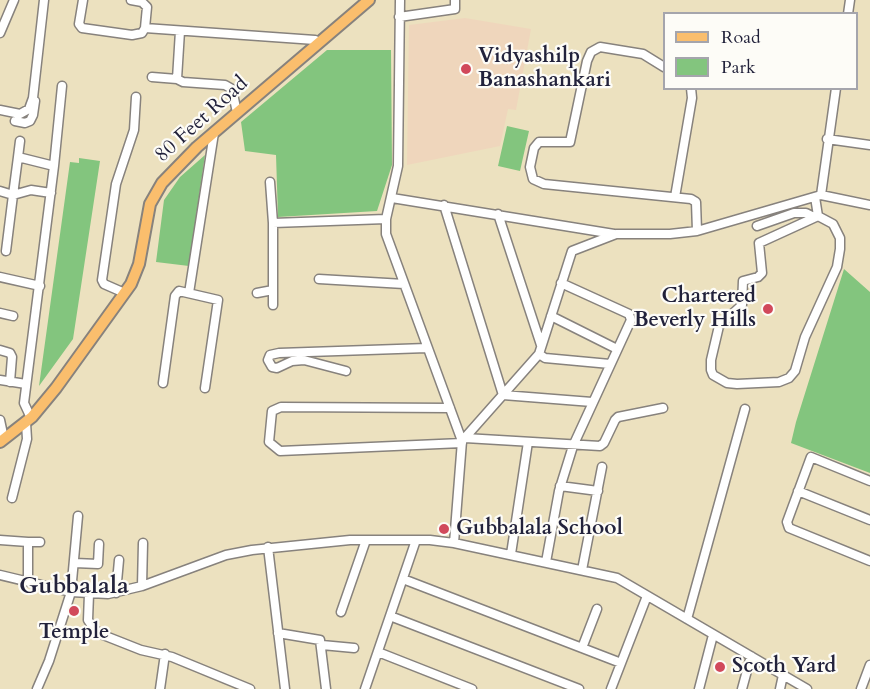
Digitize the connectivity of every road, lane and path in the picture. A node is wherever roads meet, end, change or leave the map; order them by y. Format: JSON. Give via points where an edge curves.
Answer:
{"nodes":[{"id":1,"x":14,"y":0,"type":"edge"},
{"id":2,"x":44,"y":0,"type":"edge"},
{"id":3,"x":83,"y":0,"type":"edge"},
{"id":4,"x":131,"y":0,"type":"edge"},
{"id":5,"x":361,"y":0,"type":"edge"},
{"id":6,"x":369,"y":0,"type":"edge"},
{"id":7,"x":400,"y":0,"type":"edge"},
{"id":8,"x":454,"y":0,"type":"edge"},
{"id":9,"x":399,"y":17,"type":"junction"},
{"id":10,"x":145,"y":28,"type":"junction"},
{"id":11,"x":180,"y":32,"type":"junction"},
{"id":12,"x":0,"y":33,"type":"edge"},
{"id":13,"x":315,"y":40,"type":"junction"},
{"id":14,"x":663,"y":66,"type":"edge"},
{"id":15,"x":152,"y":77,"type":"dead end"},
{"id":16,"x":177,"y":79,"type":"junction"},
{"id":17,"x":62,"y":86,"type":"dead end"},
{"id":18,"x":691,"y":90,"type":"edge"},
{"id":19,"x":836,"y":90,"type":"edge"},
{"id":20,"x":136,"y":97,"type":"dead end"},
{"id":21,"x":33,"y":98,"type":"junction"},
{"id":22,"x":236,"y":108,"type":"junction"},
{"id":23,"x":0,"y":110,"type":"edge"},
{"id":24,"x":15,"y":121,"type":"dead end"},
{"id":25,"x":214,"y":132,"type":"junction"},
{"id":26,"x":827,"y":139,"type":"junction"},
{"id":27,"x":20,"y":141,"type":"dead end"},
{"id":28,"x":870,"y":145,"type":"edge"},
{"id":29,"x":18,"y":157,"type":"junction"},
{"id":30,"x":54,"y":166,"type":"junction"},
{"id":31,"x":270,"y":182,"type":"dead end"},
{"id":32,"x":0,"y":191,"type":"edge"},
{"id":33,"x":51,"y":193,"type":"junction"},
{"id":34,"x":13,"y":195,"type":"junction"},
{"id":35,"x":818,"y":196,"type":"junction"},
{"id":36,"x":675,"y":197,"type":"junction"},
{"id":37,"x":392,"y":198,"type":"junction"},
{"id":38,"x":444,"y":205,"type":"junction"},
{"id":39,"x":870,"y":205,"type":"edge"},
{"id":40,"x":498,"y":214,"type":"junction"},
{"id":41,"x":816,"y":217,"type":"junction"},
{"id":42,"x":386,"y":219,"type":"junction"},
{"id":43,"x":273,"y":223,"type":"junction"},
{"id":44,"x":757,"y":226,"type":"dead end"},
{"id":45,"x":697,"y":231,"type":"junction"},
{"id":46,"x":616,"y":234,"type":"junction"},
{"id":47,"x":6,"y":251,"type":"dead end"},
{"id":48,"x":0,"y":277,"type":"edge"},
{"id":49,"x":319,"y":279,"type":"dead end"},
{"id":50,"x":561,"y":283,"type":"junction"},
{"id":51,"x":404,"y":284,"type":"junction"},
{"id":52,"x":40,"y":286,"type":"junction"},
{"id":53,"x":273,"y":290,"type":"junction"},
{"id":54,"x":120,"y":291,"type":"junction"},
{"id":55,"x":189,"y":293,"type":"junction"},
{"id":56,"x":257,"y":293,"type":"dead end"},
{"id":57,"x":273,"y":305,"type":"dead end"},
{"id":58,"x":0,"y":313,"type":"edge"},
{"id":59,"x":13,"y":316,"type":"dead end"},
{"id":60,"x":551,"y":316,"type":"junction"},
{"id":61,"x":428,"y":348,"type":"junction"},
{"id":62,"x":617,"y":349,"type":"junction"},
{"id":63,"x":0,"y":350,"type":"edge"},
{"id":64,"x":540,"y":350,"type":"junction"},
{"id":65,"x":610,"y":364,"type":"junction"},
{"id":66,"x":346,"y":371,"type":"dead end"},
{"id":67,"x":0,"y":380,"type":"edge"},
{"id":68,"x":10,"y":382,"type":"junction"},
{"id":69,"x":162,"y":383,"type":"dead end"},
{"id":70,"x":26,"y":384,"type":"junction"},
{"id":71,"x":205,"y":388,"type":"dead end"},
{"id":72,"x":503,"y":395,"type":"junction"},
{"id":73,"x":592,"y":402,"type":"junction"},
{"id":74,"x":450,"y":408,"type":"junction"},
{"id":75,"x":663,"y":408,"type":"dead end"},
{"id":76,"x":745,"y":409,"type":"dead end"},
{"id":77,"x":29,"y":418,"type":"junction"},
{"id":78,"x":0,"y":420,"type":"edge"},
{"id":79,"x":1,"y":437,"type":"edge"},
{"id":80,"x":463,"y":440,"type":"junction"},
{"id":81,"x":528,"y":442,"type":"junction"},
{"id":82,"x":573,"y":446,"type":"junction"},
{"id":83,"x":602,"y":467,"type":"dead end"},
{"id":84,"x":870,"y":481,"type":"edge"},
{"id":85,"x":560,"y":486,"type":"junction"},
{"id":86,"x":598,"y":491,"type":"junction"},
{"id":87,"x":798,"y":491,"type":"junction"},
{"id":88,"x":12,"y":498,"type":"dead end"},
{"id":89,"x":78,"y":516,"type":"dead end"},
{"id":90,"x":870,"y":520,"type":"edge"},
{"id":91,"x":0,"y":540,"type":"edge"},
{"id":92,"x":366,"y":540,"type":"junction"},
{"id":93,"x":416,"y":540,"type":"junction"},
{"id":94,"x":28,"y":542,"type":"junction"},
{"id":95,"x":40,"y":542,"type":"dead end"},
{"id":96,"x":143,"y":543,"type":"dead end"},
{"id":97,"x":454,"y":543,"type":"junction"},
{"id":98,"x":99,"y":544,"type":"dead end"},
{"id":99,"x":268,"y":547,"type":"junction"},
{"id":100,"x":511,"y":554,"type":"junction"},
{"id":101,"x":119,"y":560,"type":"dead end"},
{"id":102,"x":870,"y":561,"type":"edge"},
{"id":103,"x":546,"y":562,"type":"junction"},
{"id":104,"x":75,"y":563,"type":"junction"},
{"id":105,"x":582,"y":570,"type":"junction"},
{"id":106,"x":0,"y":575,"type":"edge"},
{"id":107,"x":403,"y":579,"type":"junction"},
{"id":108,"x":28,"y":581,"type":"junction"},
{"id":109,"x":142,"y":586,"type":"junction"},
{"id":110,"x":71,"y":592,"type":"junction"},
{"id":111,"x":116,"y":593,"type":"junction"},
{"id":112,"x":90,"y":594,"type":"junction"},
{"id":113,"x":647,"y":596,"type":"junction"},
{"id":114,"x":597,"y":609,"type":"dead end"},
{"id":115,"x":341,"y":612,"type":"dead end"},
{"id":116,"x":390,"y":616,"type":"junction"},
{"id":117,"x":687,"y":619,"type":"junction"},
{"id":118,"x":278,"y":633,"type":"junction"},
{"id":119,"x":713,"y":635,"type":"junction"},
{"id":120,"x":322,"y":645,"type":"junction"},
{"id":121,"x":354,"y":648,"type":"dead end"},
{"id":122,"x":582,"y":648,"type":"junction"},
{"id":123,"x":378,"y":652,"type":"junction"},
{"id":124,"x":165,"y":654,"type":"junction"},
{"id":125,"x":751,"y":656,"type":"junction"},
{"id":126,"x":621,"y":663,"type":"junction"},
{"id":127,"x":870,"y":665,"type":"edge"},
{"id":128,"x":783,"y":675,"type":"junction"},
{"id":129,"x":246,"y":688,"type":"edge"},
{"id":130,"x":37,"y":689,"type":"edge"},
{"id":131,"x":160,"y":689,"type":"edge"},
{"id":132,"x":285,"y":689,"type":"edge"},
{"id":133,"x":326,"y":689,"type":"edge"},
{"id":134,"x":365,"y":689,"type":"edge"},
{"id":135,"x":472,"y":689,"type":"edge"},
{"id":136,"x":579,"y":689,"type":"edge"},
{"id":137,"x":611,"y":689,"type":"edge"},
{"id":138,"x":699,"y":689,"type":"edge"},
{"id":139,"x":742,"y":689,"type":"edge"},
{"id":140,"x":780,"y":689,"type":"edge"},
{"id":141,"x":807,"y":689,"type":"edge"},
{"id":142,"x":861,"y":689,"type":"edge"}],
"edges":[{"from":1,"to":12,"type":"street"},
{"from":2,"to":21,"type":"street"},
{"from":3,"to":10,"type":"street","via":[[79,24],[82,28],[132,35]]},
{"from":4,"to":10,"type":"street","via":[[147,7]]},
{"from":5,"to":13,"type":"main road","name":"80 Feet Road"},
{"from":6,"to":25,"type":"main road","name":"80 Feet Road"},
{"from":7,"to":9,"type":"street"},
{"from":8,"to":9,"type":"street","via":[[455,9]]},
{"from":9,"to":37,"type":"street","via":[[398,166]]},
{"from":10,"to":11,"type":"street"},
{"from":11,"to":13,"type":"street"},
{"from":11,"to":16,"type":"street"},
{"from":13,"to":22,"type":"main road","name":"80 Feet Road"},
{"from":14,"to":36,"type":"street","via":[[643,54],[600,46],[591,52],[570,142],[539,142],[530,166],[533,179],[544,184]]},
{"from":15,"to":16,"type":"street"},
{"from":16,"to":22,"type":"street","via":[[232,89]]},
{"from":17,"to":30,"type":"street"},
{"from":18,"to":36,"type":"street"},
{"from":19,"to":26,"type":"street"},
{"from":20,"to":54,"type":"street","via":[[134,130],[116,183],[102,280]]},
{"from":21,"to":23,"type":"street","via":[[29,109],[20,114]]},
{"from":21,"to":24,"type":"street","via":[[30,121]]},
{"from":22,"to":54,"type":"main road","name":"80 Feet Road","via":[[194,144],[150,191],[134,263]]},
{"from":25,"to":55,"type":"street"},
{"from":25,"to":77,"type":"main road","name":"80 Feet Road","via":[[158,188],[150,204],[139,264],[131,284],[56,388]]},
{"from":26,"to":28,"type":"street"},
{"from":26,"to":35,"type":"street"},
{"from":27,"to":29,"type":"street"},
{"from":29,"to":30,"type":"street"},
{"from":29,"to":34,"type":"street"},
{"from":30,"to":33,"type":"street"},
{"from":31,"to":43,"type":"street"},
{"from":32,"to":34,"type":"street"},
{"from":33,"to":34,"type":"street","via":[[31,190]]},
{"from":33,"to":52,"type":"street"},
{"from":34,"to":47,"type":"street"},
{"from":35,"to":39,"type":"street"},
{"from":35,"to":41,"type":"street"},
{"from":35,"to":45,"type":"street"},
{"from":36,"to":45,"type":"street","via":[[696,202]]},
{"from":37,"to":38,"type":"street"},
{"from":37,"to":42,"type":"street"},
{"from":38,"to":40,"type":"street"},
{"from":38,"to":72,"type":"street"},
{"from":40,"to":46,"type":"street"},
{"from":40,"to":64,"type":"street"},
{"from":41,"to":41,"type":"street","via":[[759,243],[762,273],[743,281],[742,304],[719,326],[711,360],[713,375],[727,383],[780,382],[795,371],[809,327],[837,267],[840,249],[833,224]]},
{"from":41,"to":44,"type":"street","via":[[794,213]]},
{"from":42,"to":43,"type":"street"},
{"from":42,"to":51,"type":"street","via":[[386,234]]},
{"from":43,"to":53,"type":"street"},
{"from":45,"to":46,"type":"street"},
{"from":46,"to":50,"type":"street","via":[[572,251]]},
{"from":48,"to":52,"type":"street"},
{"from":49,"to":51,"type":"street"},
{"from":50,"to":60,"type":"street"},
{"from":50,"to":62,"type":"street","via":[[629,314],[631,320]]},
{"from":51,"to":61,"type":"street"},
{"from":52,"to":70,"type":"street"},
{"from":53,"to":56,"type":"street"},
{"from":53,"to":57,"type":"street"},
{"from":54,"to":77,"type":"main road","name":"80 Feet Road"},
{"from":55,"to":69,"type":"street","via":[[180,291],[175,296]]},
{"from":55,"to":71,"type":"street","via":[[215,298],[218,303]]},
{"from":58,"to":59,"type":"street"},
{"from":60,"to":62,"type":"street"},
{"from":60,"to":64,"type":"street"},
{"from":61,"to":66,"type":"street","via":[[279,352],[268,360],[277,368],[304,360]]},
{"from":61,"to":74,"type":"street"},
{"from":62,"to":65,"type":"street"},
{"from":63,"to":68,"type":"street","via":[[12,357]]},
{"from":64,"to":65,"type":"street","via":[[545,358]]},
{"from":64,"to":72,"type":"street"},
{"from":65,"to":73,"type":"street"},
{"from":67,"to":68,"type":"street"},
{"from":68,"to":70,"type":"street"},
{"from":70,"to":77,"type":"street","via":[[24,403]]},
{"from":72,"to":73,"type":"street"},
{"from":72,"to":80,"type":"street"},
{"from":73,"to":82,"type":"street"},
{"from":74,"to":80,"type":"street"},
{"from":74,"to":80,"type":"street","via":[[281,407],[272,411],[269,442],[280,451]]},
{"from":75,"to":82,"type":"street","via":[[618,417],[600,446]]},
{"from":76,"to":117,"type":"street"},
{"from":77,"to":79,"type":"main road","name":"80 Feet Road"},
{"from":77,"to":88,"type":"street"},
{"from":78,"to":79,"type":"street"},
{"from":80,"to":81,"type":"street"},
{"from":80,"to":97,"type":"street"},
{"from":81,"to":82,"type":"street"},
{"from":81,"to":100,"type":"street"},
{"from":82,"to":85,"type":"street"},
{"from":83,"to":86,"type":"street"},
{"from":84,"to":87,"type":"street","via":[[811,457]]},
{"from":85,"to":86,"type":"street"},
{"from":85,"to":103,"type":"street"},
{"from":86,"to":105,"type":"street"},
{"from":87,"to":90,"type":"street"},
{"from":87,"to":102,"type":"street","via":[[787,522],[789,528]]},
{"from":89,"to":104,"type":"street"},
{"from":91,"to":94,"type":"street"},
{"from":92,"to":93,"type":"street"},
{"from":92,"to":99,"type":"street"},
{"from":92,"to":115,"type":"street"},
{"from":93,"to":97,"type":"street"},
{"from":93,"to":107,"type":"street"},
{"from":94,"to":95,"type":"street"},
{"from":94,"to":108,"type":"street"},
{"from":96,"to":109,"type":"street"},
{"from":97,"to":100,"type":"street"},
{"from":98,"to":104,"type":"street","via":[[98,564]]},
{"from":99,"to":109,"type":"street","via":[[226,555]]},
{"from":99,"to":118,"type":"street"},
{"from":100,"to":103,"type":"street"},
{"from":101,"to":111,"type":"street"},
{"from":103,"to":105,"type":"street"},
{"from":104,"to":110,"type":"street"},
{"from":105,"to":113,"type":"street","via":[[617,578]]},
{"from":106,"to":108,"type":"street"},
{"from":107,"to":116,"type":"street"},
{"from":107,"to":122,"type":"street"},
{"from":108,"to":110,"type":"street"},
{"from":109,"to":111,"type":"street"},
{"from":110,"to":112,"type":"street"},
{"from":110,"to":130,"type":"street"},
{"from":111,"to":112,"type":"street"},
{"from":112,"to":124,"type":"street","via":[[88,620],[94,629],[126,646]]},
{"from":113,"to":117,"type":"street"},
{"from":113,"to":126,"type":"street"},
{"from":114,"to":122,"type":"street"},
{"from":116,"to":123,"type":"street"},
{"from":116,"to":136,"type":"street"},
{"from":117,"to":119,"type":"street"},
{"from":118,"to":120,"type":"street","via":[[317,638]]},
{"from":118,"to":132,"type":"street"},
{"from":119,"to":125,"type":"street"},
{"from":119,"to":138,"type":"street"},
{"from":120,"to":121,"type":"street"},
{"from":120,"to":133,"type":"street"},
{"from":122,"to":126,"type":"street"},
{"from":123,"to":134,"type":"street"},
{"from":123,"to":135,"type":"street"},
{"from":124,"to":129,"type":"street"},
{"from":124,"to":131,"type":"street"},
{"from":125,"to":128,"type":"street"},
{"from":125,"to":139,"type":"street"},
{"from":126,"to":137,"type":"street"},
{"from":127,"to":142,"type":"street"},
{"from":128,"to":140,"type":"street"},
{"from":128,"to":141,"type":"street"}]}
